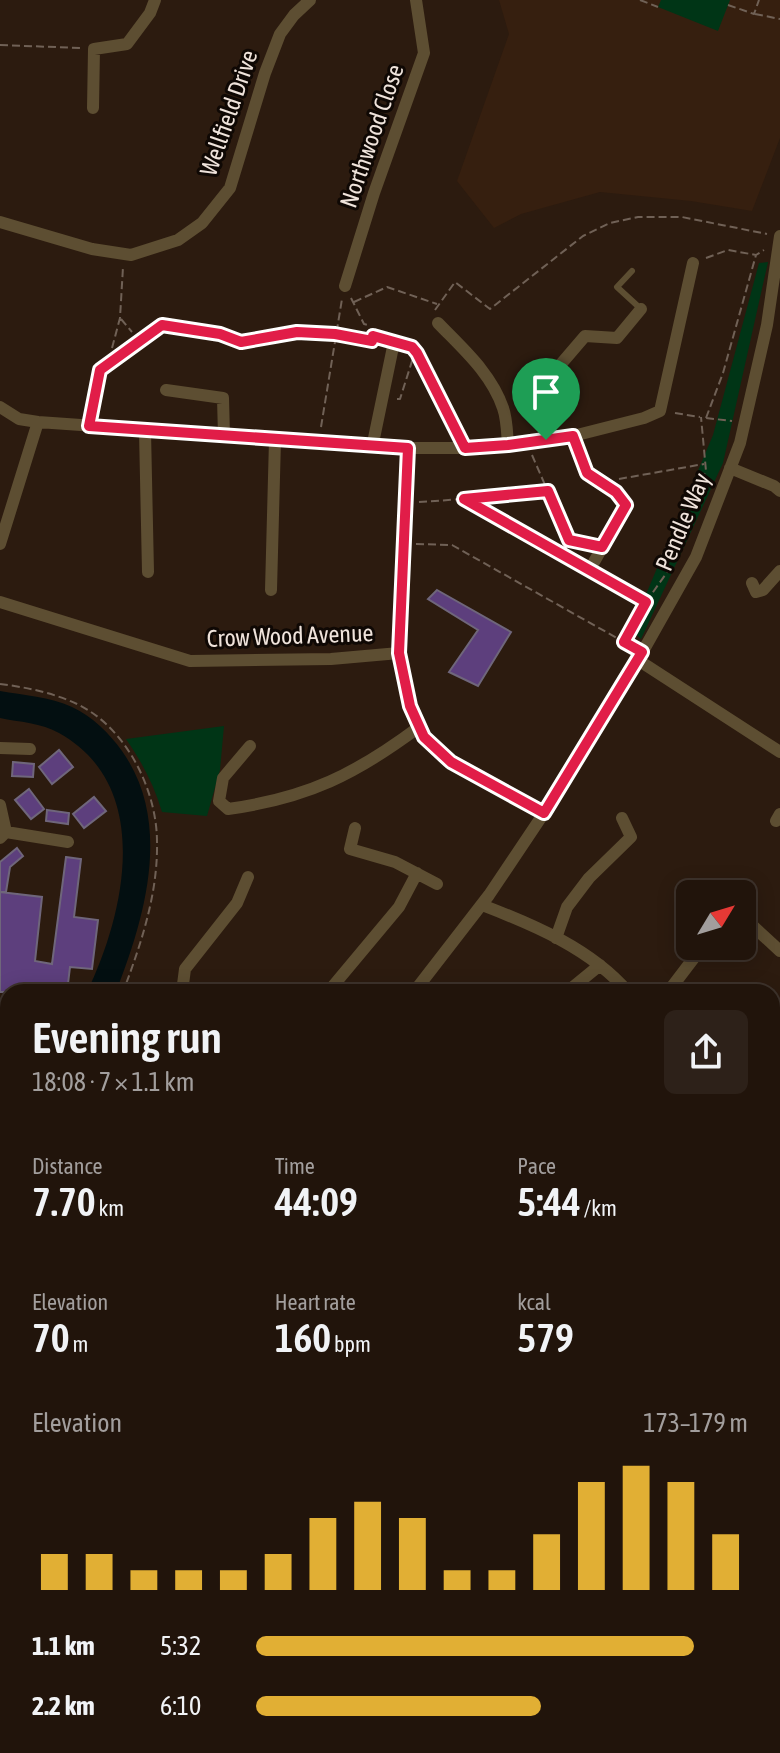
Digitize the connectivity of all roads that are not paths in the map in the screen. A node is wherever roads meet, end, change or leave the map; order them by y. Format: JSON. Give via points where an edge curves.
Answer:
{"nodes":[{"id":1,"x":155,"y":0,"type":"edge"},
{"id":2,"x":310,"y":0,"type":"edge"},
{"id":3,"x":416,"y":0,"type":"edge"},
{"id":4,"x":93,"y":108,"type":"dead end"},
{"id":5,"x":0,"y":222,"type":"edge"},
{"id":6,"x":780,"y":236,"type":"edge"},
{"id":7,"x":693,"y":263,"type":"road end"},
{"id":8,"x":632,"y":271,"type":"dead end"},
{"id":9,"x":778,"y":272,"type":"edge"},
{"id":10,"x":345,"y":286,"type":"road end"},
{"id":11,"x":641,"y":309,"type":"joint"},
{"id":12,"x":438,"y":323,"type":"dead end"},
{"id":13,"x":220,"y":334,"type":"road end"},
{"id":14,"x":373,"y":336,"type":"road end"},
{"id":15,"x":394,"y":342,"type":"junction"},
{"id":16,"x":412,"y":347,"type":"road end"},
{"id":17,"x":103,"y":368,"type":"joint"},
{"id":18,"x":166,"y":390,"type":"dead end"},
{"id":19,"x":0,"y":407,"type":"edge"},
{"id":20,"x":38,"y":422,"type":"junction"},
{"id":21,"x":89,"y":426,"type":"junction"},
{"id":22,"x":145,"y":431,"type":"junction"},
{"id":23,"x":224,"y":436,"type":"junction"},
{"id":24,"x":573,"y":436,"type":"junction"},
{"id":25,"x":275,"y":440,"type":"junction"},
{"id":26,"x":546,"y":440,"type":"junction"},
{"id":27,"x":373,"y":443,"type":"junction"},
{"id":28,"x":508,"y":445,"type":"junction"},
{"id":29,"x":408,"y":448,"type":"junction"},
{"id":30,"x":730,"y":468,"type":"junction"},
{"id":31,"x":780,"y":491,"type":"edge"},
{"id":32,"x":0,"y":544,"type":"edge"},
{"id":33,"x":594,"y":562,"type":"dead end"},
{"id":34,"x":780,"y":571,"type":"edge"},
{"id":35,"x":148,"y":572,"type":"dead end"},
{"id":36,"x":752,"y":583,"type":"dead end"},
{"id":37,"x":271,"y":590,"type":"dead end"},
{"id":38,"x":0,"y":602,"type":"edge"},
{"id":39,"x":399,"y":653,"type":"junction"},
{"id":40,"x":640,"y":656,"type":"junction"},
{"id":41,"x":419,"y":727,"type":"junction"},
{"id":42,"x":250,"y":746,"type":"dead end"},
{"id":43,"x":0,"y":748,"type":"edge"},
{"id":44,"x":30,"y":749,"type":"dead end"},
{"id":45,"x":780,"y":752,"type":"edge"},
{"id":46,"x":0,"y":805,"type":"edge"},
{"id":47,"x":544,"y":813,"type":"junction"},
{"id":48,"x":622,"y":818,"type":"dead end"},
{"id":49,"x":355,"y":828,"type":"dead end"},
{"id":50,"x":3,"y":835,"type":"edge"},
{"id":51,"x":68,"y":842,"type":"dead end"},
{"id":52,"x":335,"y":846,"type":"dead end"},
{"id":53,"x":350,"y":849,"type":"junction"},
{"id":54,"x":417,"y":873,"type":"junction"},
{"id":55,"x":248,"y":877,"type":"dead end"},
{"id":56,"x":437,"y":884,"type":"dead end"},
{"id":57,"x":482,"y":905,"type":"junction"},
{"id":58,"x":756,"y":929,"type":"edge"},
{"id":59,"x":556,"y":938,"type":"junction"},
{"id":60,"x":780,"y":951,"type":"edge"},
{"id":61,"x":692,"y":960,"type":"edge"},
{"id":62,"x":600,"y":965,"type":"junction"},
{"id":63,"x":183,"y":984,"type":"edge"},
{"id":64,"x":335,"y":984,"type":"edge"},
{"id":65,"x":420,"y":984,"type":"edge"},
{"id":66,"x":577,"y":984,"type":"edge"},
{"id":67,"x":621,"y":984,"type":"edge"},
{"id":68,"x":674,"y":984,"type":"edge"}],
"edges":[{"from":1,"to":4,"type":"street","via":[[127,44],[94,49]]},
{"from":2,"to":5,"type":"street","name":"Wellfield Drive","via":[[280,34],[230,188],[202,223],[178,240],[131,255]]},
{"from":3,"to":10,"type":"street","name":"Northwood Close","via":[[424,53]]},
{"from":6,"to":9,"type":"street","name":"Pendle Way"},
{"from":7,"to":24,"type":"street","via":[[660,411]]},
{"from":8,"to":11,"type":"lane","via":[[617,287]]},
{"from":9,"to":30,"type":"street","name":"Pendle Way"},
{"from":11,"to":26,"type":"street","via":[[617,338],[585,336],[552,373],[540,397]]},
{"from":12,"to":28,"type":"street","via":[[493,385],[504,410]]},
{"from":13,"to":17,"type":"lane","via":[[162,325]]},
{"from":14,"to":15,"type":"street"},
{"from":15,"to":16,"type":"street"},
{"from":15,"to":27,"type":"street"},
{"from":17,"to":21,"type":"street"},
{"from":18,"to":23,"type":"street","via":[[223,398]]},
{"from":19,"to":20,"type":"street","via":[[19,419]]},
{"from":20,"to":21,"type":"street"},
{"from":20,"to":32,"type":"street"},
{"from":21,"to":22,"type":"street"},
{"from":22,"to":23,"type":"street"},
{"from":22,"to":35,"type":"street"},
{"from":23,"to":25,"type":"street"},
{"from":24,"to":26,"type":"street"},
{"from":24,"to":33,"type":"street","via":[[587,473],[626,505]]},
{"from":25,"to":27,"type":"street"},
{"from":25,"to":37,"type":"street"},
{"from":26,"to":28,"type":"street"},
{"from":27,"to":29,"type":"street"},
{"from":28,"to":29,"type":"street"},
{"from":29,"to":39,"type":"street"},
{"from":30,"to":31,"type":"street"},
{"from":30,"to":40,"type":"street","name":"Pendle Way","via":[[696,557]]},
{"from":34,"to":36,"type":"street","via":[[763,590],[756,592]]},
{"from":38,"to":39,"type":"street","name":"Crow Wood Avenue","via":[[190,661]]},
{"from":39,"to":41,"type":"street"},
{"from":40,"to":45,"type":"street"},
{"from":40,"to":47,"type":"street","name":"Pendle Way"},
{"from":41,"to":42,"type":"street","via":[[340,779],[269,803],[228,809],[219,801],[223,778]]},
{"from":41,"to":47,"type":"street","via":[[451,762]]},
{"from":43,"to":44,"type":"street"},
{"from":46,"to":50,"type":"street"},
{"from":47,"to":57,"type":"street","name":"Pendle Way"},
{"from":48,"to":59,"type":"street","via":[[631,837],[567,907]]},
{"from":49,"to":53,"type":"street"},
{"from":50,"to":51,"type":"street"},
{"from":52,"to":53,"type":"street"},
{"from":53,"to":54,"type":"street"},
{"from":54,"to":56,"type":"street"},
{"from":54,"to":64,"type":"street","via":[[399,907]]},
{"from":55,"to":63,"type":"street","via":[[237,903],[185,969]]},
{"from":57,"to":59,"type":"street"},
{"from":57,"to":65,"type":"street","name":"Pendle Way"},
{"from":58,"to":60,"type":"street"},
{"from":59,"to":62,"type":"street"},
{"from":61,"to":68,"type":"street"},
{"from":62,"to":66,"type":"street"},
{"from":62,"to":67,"type":"street"}]}
